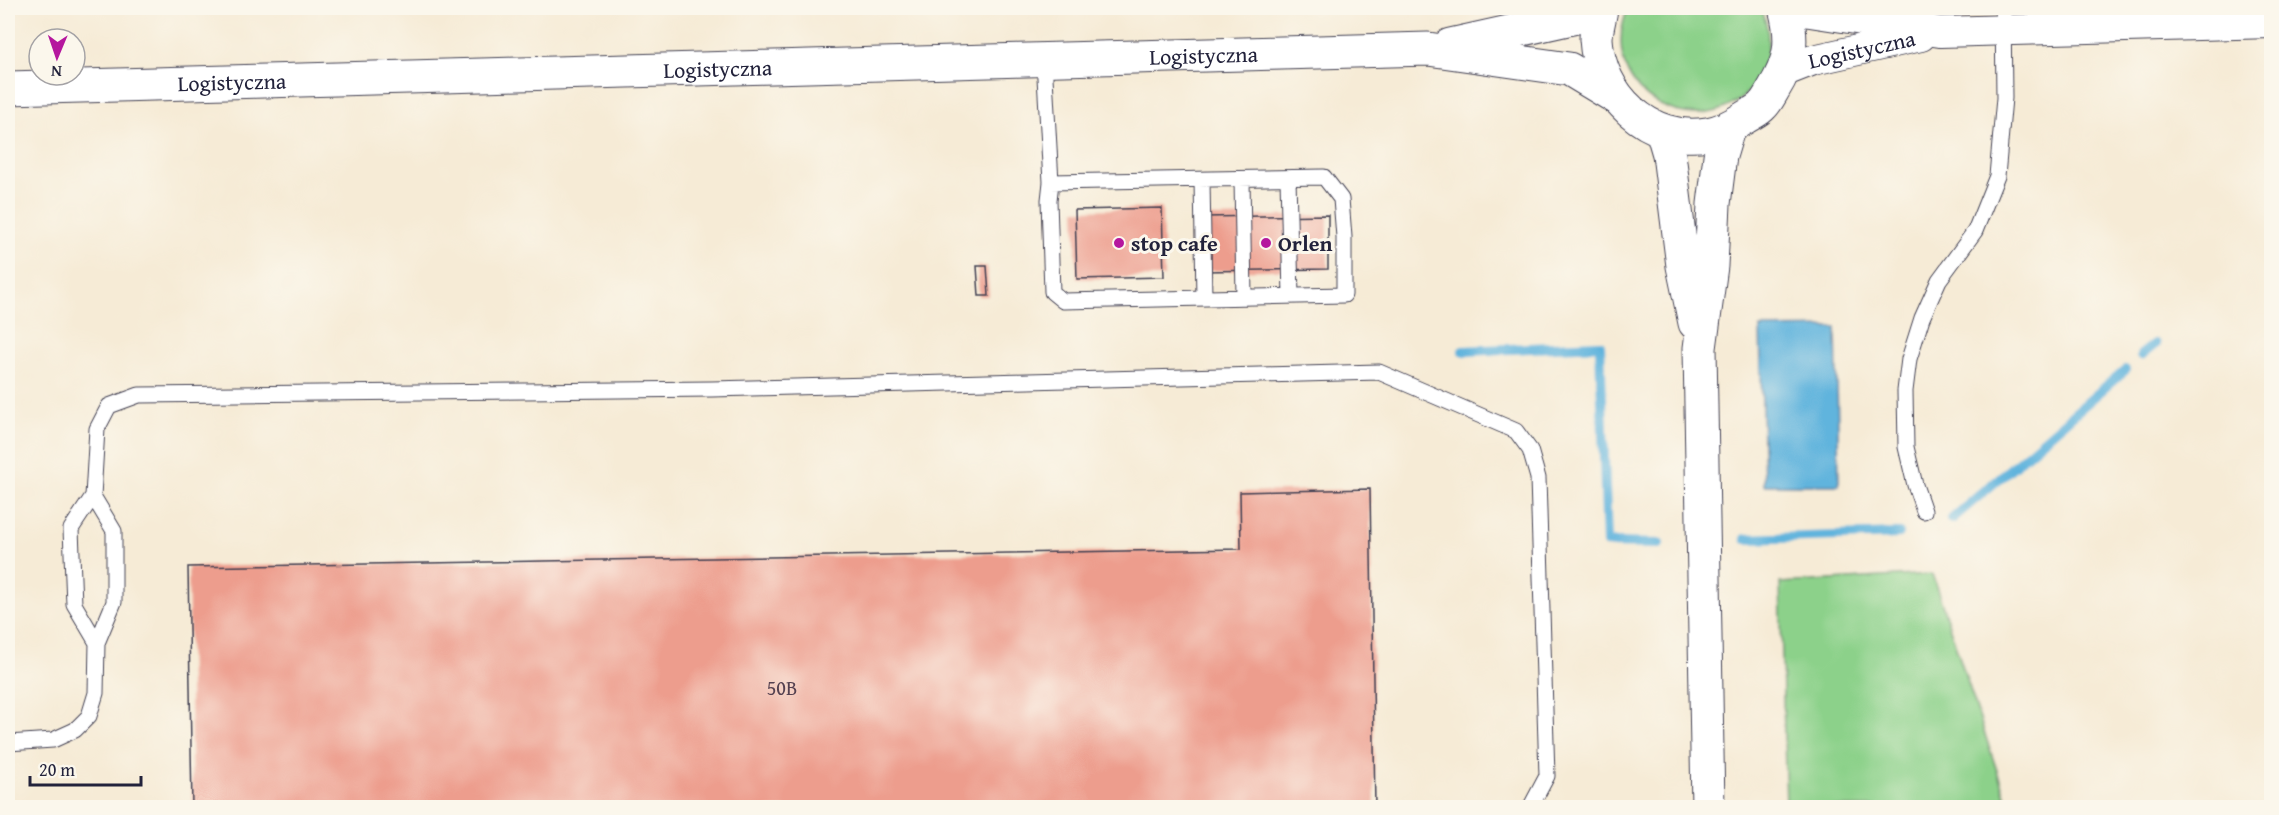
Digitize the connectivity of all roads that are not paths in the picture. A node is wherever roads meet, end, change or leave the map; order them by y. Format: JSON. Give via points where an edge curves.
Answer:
{"nodes":[{"id":1,"x":1599,"y":8,"type":"edge"},
{"id":2,"x":1785,"y":8,"type":"edge"},
{"id":3,"x":1796,"y":8,"type":"edge"},
{"id":4,"x":2135,"y":18,"type":"edge"},
{"id":5,"x":2003,"y":19,"type":"edge"},
{"id":6,"x":2271,"y":23,"type":"edge"},
{"id":7,"x":1940,"y":32,"type":"junction"},
{"id":8,"x":1428,"y":50,"type":"junction"},
{"id":9,"x":1044,"y":60,"type":"junction"},
{"id":10,"x":1785,"y":71,"type":"junction"},
{"id":11,"x":8,"y":88,"type":"edge"},
{"id":12,"x":1617,"y":98,"type":"junction"},
{"id":13,"x":1728,"y":129,"type":"junction"},
{"id":14,"x":1662,"y":130,"type":"junction"},
{"id":15,"x":1288,"y":178,"type":"junction"},
{"id":16,"x":1242,"y":179,"type":"junction"},
{"id":17,"x":1202,"y":180,"type":"junction"},
{"id":18,"x":1051,"y":182,"type":"junction"},
{"id":19,"x":1291,"y":296,"type":"junction"},
{"id":20,"x":1244,"y":297,"type":"junction"},
{"id":21,"x":1204,"y":298,"type":"junction"},
{"id":22,"x":1700,"y":348,"type":"junction"},
{"id":23,"x":93,"y":496,"type":"junction"},
{"id":24,"x":1924,"y":511,"type":"dead end"},
{"id":25,"x":97,"y":643,"type":"junction"},
{"id":26,"x":8,"y":742,"type":"edge"},
{"id":27,"x":1530,"y":807,"type":"edge"},
{"id":28,"x":1708,"y":807,"type":"edge"}],
"edges":[{"from":1,"to":8,"type":"street","name":"Logistyczna","via":[[1577,17]]},
{"from":1,"to":12,"type":"street","via":[[1596,38],[1602,70]]},
{"from":2,"to":10,"type":"street","via":[[1790,49]]},
{"from":3,"to":7,"type":"street","name":"Logistyczna"},
{"from":4,"to":5,"type":"street","name":"Logistyczna"},
{"from":4,"to":6,"type":"street","name":"Logistyczna"},
{"from":5,"to":7,"type":"street","name":"Logistyczna"},
{"from":5,"to":24,"type":"lane","via":[[2004,98],[1997,176],[1975,231],[1939,280],[1909,359],[1906,447]]},
{"from":7,"to":10,"type":"street","name":"Logistyczna","via":[[1814,60]]},
{"from":8,"to":9,"type":"street","name":"Logistyczna"},
{"from":8,"to":12,"type":"street","name":"Logistyczna","via":[[1569,69]]},
{"from":9,"to":11,"type":"street","name":"Logistyczna"},
{"from":9,"to":18,"type":"lane"},
{"from":10,"to":13,"type":"street","via":[[1763,106]]},
{"from":12,"to":14,"type":"street","via":[[1637,118]]},
{"from":13,"to":14,"type":"street","via":[[1706,135]]},
{"from":13,"to":22,"type":"street","via":[[1720,156]]},
{"from":14,"to":22,"type":"street"},
{"from":15,"to":16,"type":"lane"},
{"from":15,"to":19,"type":"lane"},
{"from":15,"to":19,"type":"lane","via":[[1324,177],[1341,199],[1344,237],[1344,295]]},
{"from":16,"to":17,"type":"lane"},
{"from":16,"to":20,"type":"lane"},
{"from":17,"to":18,"type":"lane"},
{"from":17,"to":21,"type":"lane"},
{"from":18,"to":21,"type":"lane","via":[[1052,292],[1064,301]]},
{"from":19,"to":20,"type":"lane"},
{"from":20,"to":21,"type":"lane"},
{"from":22,"to":28,"type":"street"},
{"from":23,"to":25,"type":"lane","via":[[114,531],[114,602]]},
{"from":23,"to":25,"type":"lane","via":[[71,530],[75,604]]},
{"from":23,"to":27,"type":"lane","via":[[97,429],[109,406],[139,396],[712,389],[1379,372],[1516,431],[1530,450],[1538,477],[1547,776]]},
{"from":25,"to":26,"type":"lane","via":[[96,693],[89,716],[75,730],[53,740]]}]}
